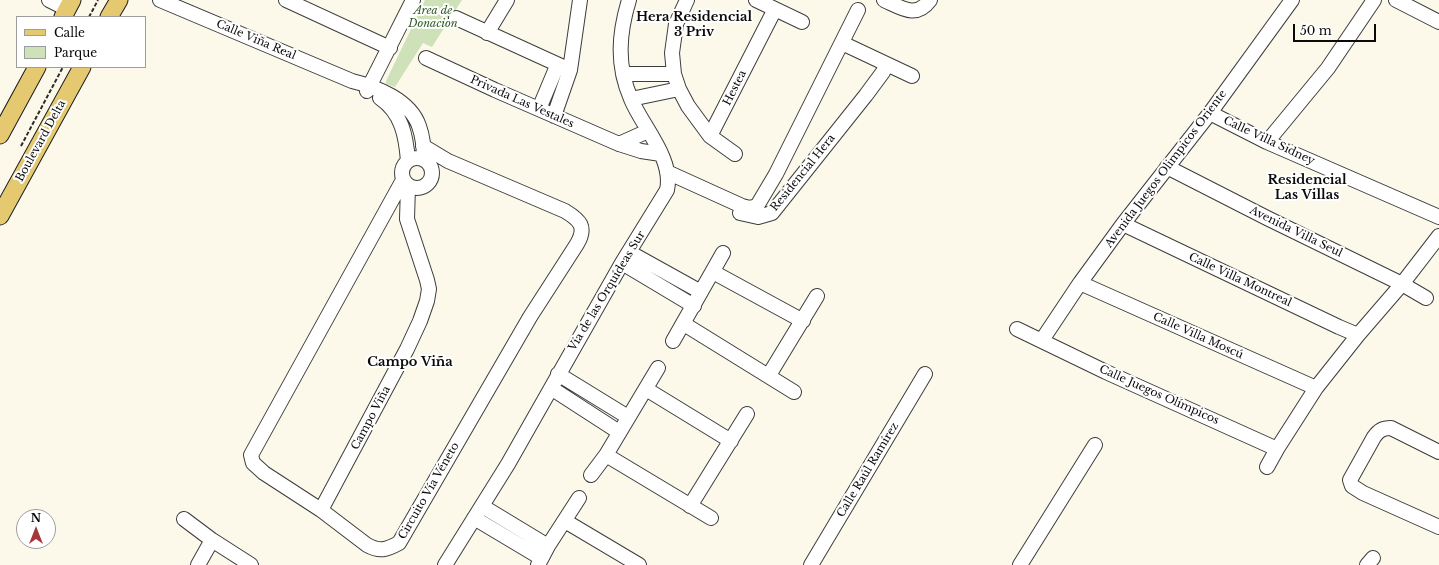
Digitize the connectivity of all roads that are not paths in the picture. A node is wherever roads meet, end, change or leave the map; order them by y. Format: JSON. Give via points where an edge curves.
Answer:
{"nodes":[{"id":1,"x":49,"y":0,"type":"edge"},
{"id":2,"x":119,"y":0,"type":"edge"},
{"id":3,"x":160,"y":0,"type":"edge"},
{"id":4,"x":286,"y":0,"type":"edge"},
{"id":5,"x":413,"y":0,"type":"edge"},
{"id":6,"x":507,"y":0,"type":"edge"},
{"id":7,"x":580,"y":0,"type":"edge"},
{"id":8,"x":629,"y":0,"type":"edge"},
{"id":9,"x":687,"y":0,"type":"edge"},
{"id":10,"x":756,"y":0,"type":"edge"},
{"id":11,"x":884,"y":0,"type":"edge"},
{"id":12,"x":930,"y":0,"type":"edge"},
{"id":13,"x":1292,"y":0,"type":"edge"},
{"id":14,"x":1374,"y":0,"type":"edge"},
{"id":15,"x":1396,"y":0,"type":"edge"},
{"id":16,"x":68,"y":9,"type":"edge"},
{"id":17,"x":775,"y":9,"type":"junction"},
{"id":18,"x":858,"y":10,"type":"dead end"},
{"id":19,"x":110,"y":16,"type":"edge"},
{"id":20,"x":456,"y":18,"type":"dead end"},
{"id":21,"x":802,"y":22,"type":"dead end"},
{"id":22,"x":1439,"y":22,"type":"edge"},
{"id":23,"x":487,"y":33,"type":"junction"},
{"id":24,"x":842,"y":43,"type":"junction"},
{"id":25,"x":390,"y":48,"type":"junction"},
{"id":26,"x":426,"y":58,"type":"dead end"},
{"id":27,"x":886,"y":64,"type":"junction"},
{"id":28,"x":36,"y":68,"type":"edge"},
{"id":29,"x":81,"y":68,"type":"edge"},
{"id":30,"x":564,"y":68,"type":"junction"},
{"id":31,"x":623,"y":74,"type":"junction"},
{"id":32,"x":674,"y":74,"type":"junction"},
{"id":33,"x":912,"y":76,"type":"dead end"},
{"id":34,"x":369,"y":88,"type":"junction"},
{"id":35,"x":679,"y":90,"type":"junction"},
{"id":36,"x":631,"y":99,"type":"junction"},
{"id":37,"x":539,"y":109,"type":"junction"},
{"id":38,"x":1210,"y":113,"type":"junction"},
{"id":39,"x":554,"y":116,"type":"junction"},
{"id":40,"x":648,"y":131,"type":"junction"},
{"id":41,"x":0,"y":135,"type":"edge"},
{"id":42,"x":710,"y":136,"type":"junction"},
{"id":43,"x":1267,"y":142,"type":"junction"},
{"id":44,"x":619,"y":144,"type":"junction"},
{"id":45,"x":424,"y":153,"type":"junction"},
{"id":46,"x":661,"y":154,"type":"junction"},
{"id":47,"x":735,"y":154,"type":"dead end"},
{"id":48,"x":408,"y":161,"type":"junction"},
{"id":49,"x":1167,"y":167,"type":"junction"},
{"id":50,"x":776,"y":174,"type":"junction"},
{"id":51,"x":668,"y":176,"type":"junction"},
{"id":52,"x":406,"y":183,"type":"junction"},
{"id":53,"x":793,"y":186,"type":"junction"},
{"id":54,"x":741,"y":210,"type":"junction"},
{"id":55,"x":0,"y":214,"type":"edge"},
{"id":56,"x":1439,"y":217,"type":"edge"},
{"id":57,"x":1122,"y":224,"type":"junction"},
{"id":58,"x":1439,"y":236,"type":"edge"},
{"id":59,"x":723,"y":253,"type":"dead end"},
{"id":60,"x":626,"y":258,"type":"junction"},
{"id":61,"x":713,"y":272,"type":"junction"},
{"id":62,"x":1080,"y":283,"type":"junction"},
{"id":63,"x":1402,"y":284,"type":"junction"},
{"id":64,"x":701,"y":292,"type":"junction"},
{"id":65,"x":817,"y":296,"type":"dead end"},
{"id":66,"x":1426,"y":298,"type":"dead end"},
{"id":67,"x":694,"y":306,"type":"junction"},
{"id":68,"x":803,"y":321,"type":"junction"},
{"id":69,"x":684,"y":324,"type":"junction"},
{"id":70,"x":1017,"y":329,"type":"dead end"},
{"id":71,"x":1358,"y":335,"type":"junction"},
{"id":72,"x":1042,"y":340,"type":"junction"},
{"id":73,"x":673,"y":341,"type":"dead end"},
{"id":74,"x":658,"y":368,"type":"dead end"},
{"id":75,"x":558,"y":374,"type":"junction"},
{"id":76,"x":925,"y":374,"type":"dead end"},
{"id":77,"x":769,"y":375,"type":"junction"},
{"id":78,"x":550,"y":388,"type":"junction"},
{"id":79,"x":1316,"y":388,"type":"junction"},
{"id":80,"x":646,"y":389,"type":"junction"},
{"id":81,"x":794,"y":392,"type":"dead end"},
{"id":82,"x":747,"y":414,"type":"dead end"},
{"id":83,"x":628,"y":417,"type":"junction"},
{"id":84,"x":620,"y":432,"type":"junction"},
{"id":85,"x":731,"y":441,"type":"junction"},
{"id":86,"x":1095,"y":445,"type":"dead end"},
{"id":87,"x":1277,"y":449,"type":"junction"},
{"id":88,"x":1439,"y":452,"type":"edge"},
{"id":89,"x":606,"y":456,"type":"junction"},
{"id":90,"x":1267,"y":467,"type":"dead end"},
{"id":91,"x":591,"y":475,"type":"dead end"},
{"id":92,"x":579,"y":498,"type":"dead end"},
{"id":93,"x":482,"y":506,"type":"junction"},
{"id":94,"x":690,"y":506,"type":"junction"},
{"id":95,"x":321,"y":510,"type":"junction"},
{"id":96,"x":474,"y":518,"type":"junction"},
{"id":97,"x":711,"y":518,"type":"dead end"},
{"id":98,"x":184,"y":519,"type":"dead end"},
{"id":99,"x":565,"y":521,"type":"junction"},
{"id":100,"x":1439,"y":527,"type":"edge"},
{"id":101,"x":212,"y":540,"type":"junction"},
{"id":102,"x":542,"y":556,"type":"edge"},
{"id":103,"x":199,"y":564,"type":"edge"},
{"id":104,"x":251,"y":565,"type":"edge"},
{"id":105,"x":445,"y":565,"type":"edge"},
{"id":106,"x":639,"y":565,"type":"edge"},
{"id":107,"x":811,"y":565,"type":"edge"},
{"id":108,"x":1020,"y":565,"type":"edge"}],
"edges":[{"from":1,"to":16,"type":"street"},
{"from":2,"to":19,"type":"main road"},
{"from":3,"to":34,"type":"street","name":"Calle Viña Real"},
{"from":4,"to":25,"type":"street"},
{"from":5,"to":25,"type":"street"},
{"from":6,"to":23,"type":"street"},
{"from":7,"to":30,"type":"street"},
{"from":8,"to":31,"type":"street","via":[[620,42]]},
{"from":9,"to":32,"type":"street","via":[[676,24],[672,53]]},
{"from":10,"to":17,"type":"street"},
{"from":11,"to":12,"type":"street","via":[[908,11],[922,9]]},
{"from":13,"to":38,"type":"street","name":"Avenida Juegos Olimpicos Oriente"},
{"from":14,"to":43,"type":"street","via":[[1328,68]]},
{"from":15,"to":22,"type":"street"},
{"from":17,"to":21,"type":"street"},
{"from":17,"to":42,"type":"street","name":"Hestea"},
{"from":18,"to":24,"type":"street","name":"Residencial Hera"},
{"from":20,"to":23,"type":"street"},
{"from":23,"to":30,"type":"street"},
{"from":24,"to":27,"type":"street"},
{"from":24,"to":50,"type":"street","name":"Residencial Hera"},
{"from":25,"to":34,"type":"street"},
{"from":26,"to":37,"type":"street","name":"Privada Las Vestales"},
{"from":27,"to":33,"type":"street"},
{"from":27,"to":53,"type":"street","name":"Residencial Hera","via":[[870,89]]},
{"from":28,"to":41,"type":"main road"},
{"from":29,"to":55,"type":"main road","name":"Boulevard Delta"},
{"from":30,"to":37,"type":"street"},
{"from":30,"to":39,"type":"street"},
{"from":31,"to":32,"type":"street"},
{"from":31,"to":36,"type":"street"},
{"from":32,"to":35,"type":"street"},
{"from":34,"to":45,"type":"street","via":[[396,99],[410,110],[420,127]]},
{"from":34,"to":48,"type":"street","via":[[388,103],[397,115],[407,143]]},
{"from":35,"to":36,"type":"street"},
{"from":35,"to":42,"type":"street"},
{"from":36,"to":40,"type":"street"},
{"from":37,"to":39,"type":"street","name":"Privada Las Vestales"},
{"from":38,"to":43,"type":"street","name":"Calle Villa Sidney"},
{"from":38,"to":49,"type":"street","name":"Avenida Juegos Olimpicos Oriente"},
{"from":39,"to":44,"type":"street","name":"Privada Las Vestales"},
{"from":40,"to":44,"type":"street"},
{"from":40,"to":46,"type":"street"},
{"from":42,"to":47,"type":"street"},
{"from":43,"to":56,"type":"street","name":"Calle Villa Sidney"},
{"from":44,"to":46,"type":"street","name":"Privada Las Vestales"},
{"from":45,"to":48,"type":"street"},
{"from":45,"to":52,"type":"street","via":[[432,172],[429,182],[420,188],[414,188]]},
{"from":45,"to":95,"type":"street","name":"Circuito Vía Véneto","via":[[565,211],[580,222],[582,237],[530,317],[399,543],[385,549],[375,549],[359,540]]},
{"from":46,"to":51,"type":"street"},
{"from":48,"to":52,"type":"street","via":[[401,175]]},
{"from":49,"to":57,"type":"street","name":"Avenida Juegos Olimpicos Oriente"},
{"from":49,"to":63,"type":"street","name":"Avenida Villa Seul"},
{"from":50,"to":53,"type":"street"},
{"from":50,"to":54,"type":"street","name":"Residencial Hera","via":[[759,204],[754,208]]},
{"from":51,"to":54,"type":"street","name":"Residencial Hera"},
{"from":51,"to":60,"type":"street","name":"Vía de las Orquídeas Sur","via":[[664,196]]},
{"from":52,"to":95,"type":"street","name":"Campo Viña","via":[[407,219],[427,280],[428,301],[407,349]]},
{"from":52,"to":95,"type":"street","name":"Circuito Vía Véneto","via":[[251,452],[251,460],[264,473]]},
{"from":53,"to":54,"type":"street","name":"Residencial Hera","via":[[770,215],[753,216]]},
{"from":57,"to":62,"type":"street","name":"Avenida Juegos Olimpicos Oriente"},
{"from":57,"to":71,"type":"street","name":"Calle Villa Montreal"},
{"from":58,"to":63,"type":"street"},
{"from":59,"to":61,"type":"street"},
{"from":60,"to":64,"type":"street"},
{"from":60,"to":67,"type":"street"},
{"from":60,"to":75,"type":"street","name":"Vía de las Orquídeas Sur"},
{"from":61,"to":64,"type":"street"},
{"from":61,"to":68,"type":"street"},
{"from":62,"to":72,"type":"street","name":"Avenida Juegos Olimpicos Oriente"},
{"from":62,"to":79,"type":"street","name":"Calle Villa Moscú"},
{"from":63,"to":66,"type":"street","name":"Avenida Villa Seul"},
{"from":63,"to":71,"type":"street"},
{"from":64,"to":67,"type":"street"},
{"from":65,"to":68,"type":"street"},
{"from":67,"to":69,"type":"street"},
{"from":68,"to":77,"type":"street"},
{"from":69,"to":73,"type":"street"},
{"from":69,"to":77,"type":"street"},
{"from":70,"to":72,"type":"street","name":"Calle Juegos Olímpicos"},
{"from":71,"to":79,"type":"street"},
{"from":72,"to":87,"type":"street","name":"Calle Juegos Olímpicos","via":[[1106,372]]},
{"from":74,"to":80,"type":"street"},
{"from":75,"to":78,"type":"street","name":"Vía de las Orquídeas Sur"},
{"from":75,"to":83,"type":"street"},
{"from":76,"to":107,"type":"street","name":"Calle Raúl Ramírez"},
{"from":77,"to":81,"type":"street"},
{"from":78,"to":84,"type":"street"},
{"from":78,"to":93,"type":"street","name":"Vía de las Orquídeas Sur"},
{"from":79,"to":87,"type":"street"},
{"from":80,"to":83,"type":"street"},
{"from":80,"to":85,"type":"street"},
{"from":82,"to":85,"type":"street"},
{"from":83,"to":84,"type":"street"},
{"from":84,"to":89,"type":"street"},
{"from":85,"to":94,"type":"street"},
{"from":86,"to":108,"type":"street"},
{"from":87,"to":90,"type":"street"},
{"from":88,"to":100,"type":"street","via":[[1391,428],[1383,428],[1374,437],[1350,480],[1352,486],[1363,493]]},
{"from":89,"to":91,"type":"street"},
{"from":89,"to":94,"type":"street"},
{"from":92,"to":99,"type":"street"},
{"from":93,"to":96,"type":"street","name":"Vía de las Orquídeas Sur"},
{"from":93,"to":102,"type":"street"},
{"from":94,"to":97,"type":"street"},
{"from":96,"to":102,"type":"street"},
{"from":96,"to":105,"type":"street","name":"Vía de las Orquídeas Sur"},
{"from":98,"to":101,"type":"street"},
{"from":99,"to":102,"type":"street"},
{"from":99,"to":106,"type":"street"},
{"from":101,"to":103,"type":"street"},
{"from":101,"to":104,"type":"street"}]}
